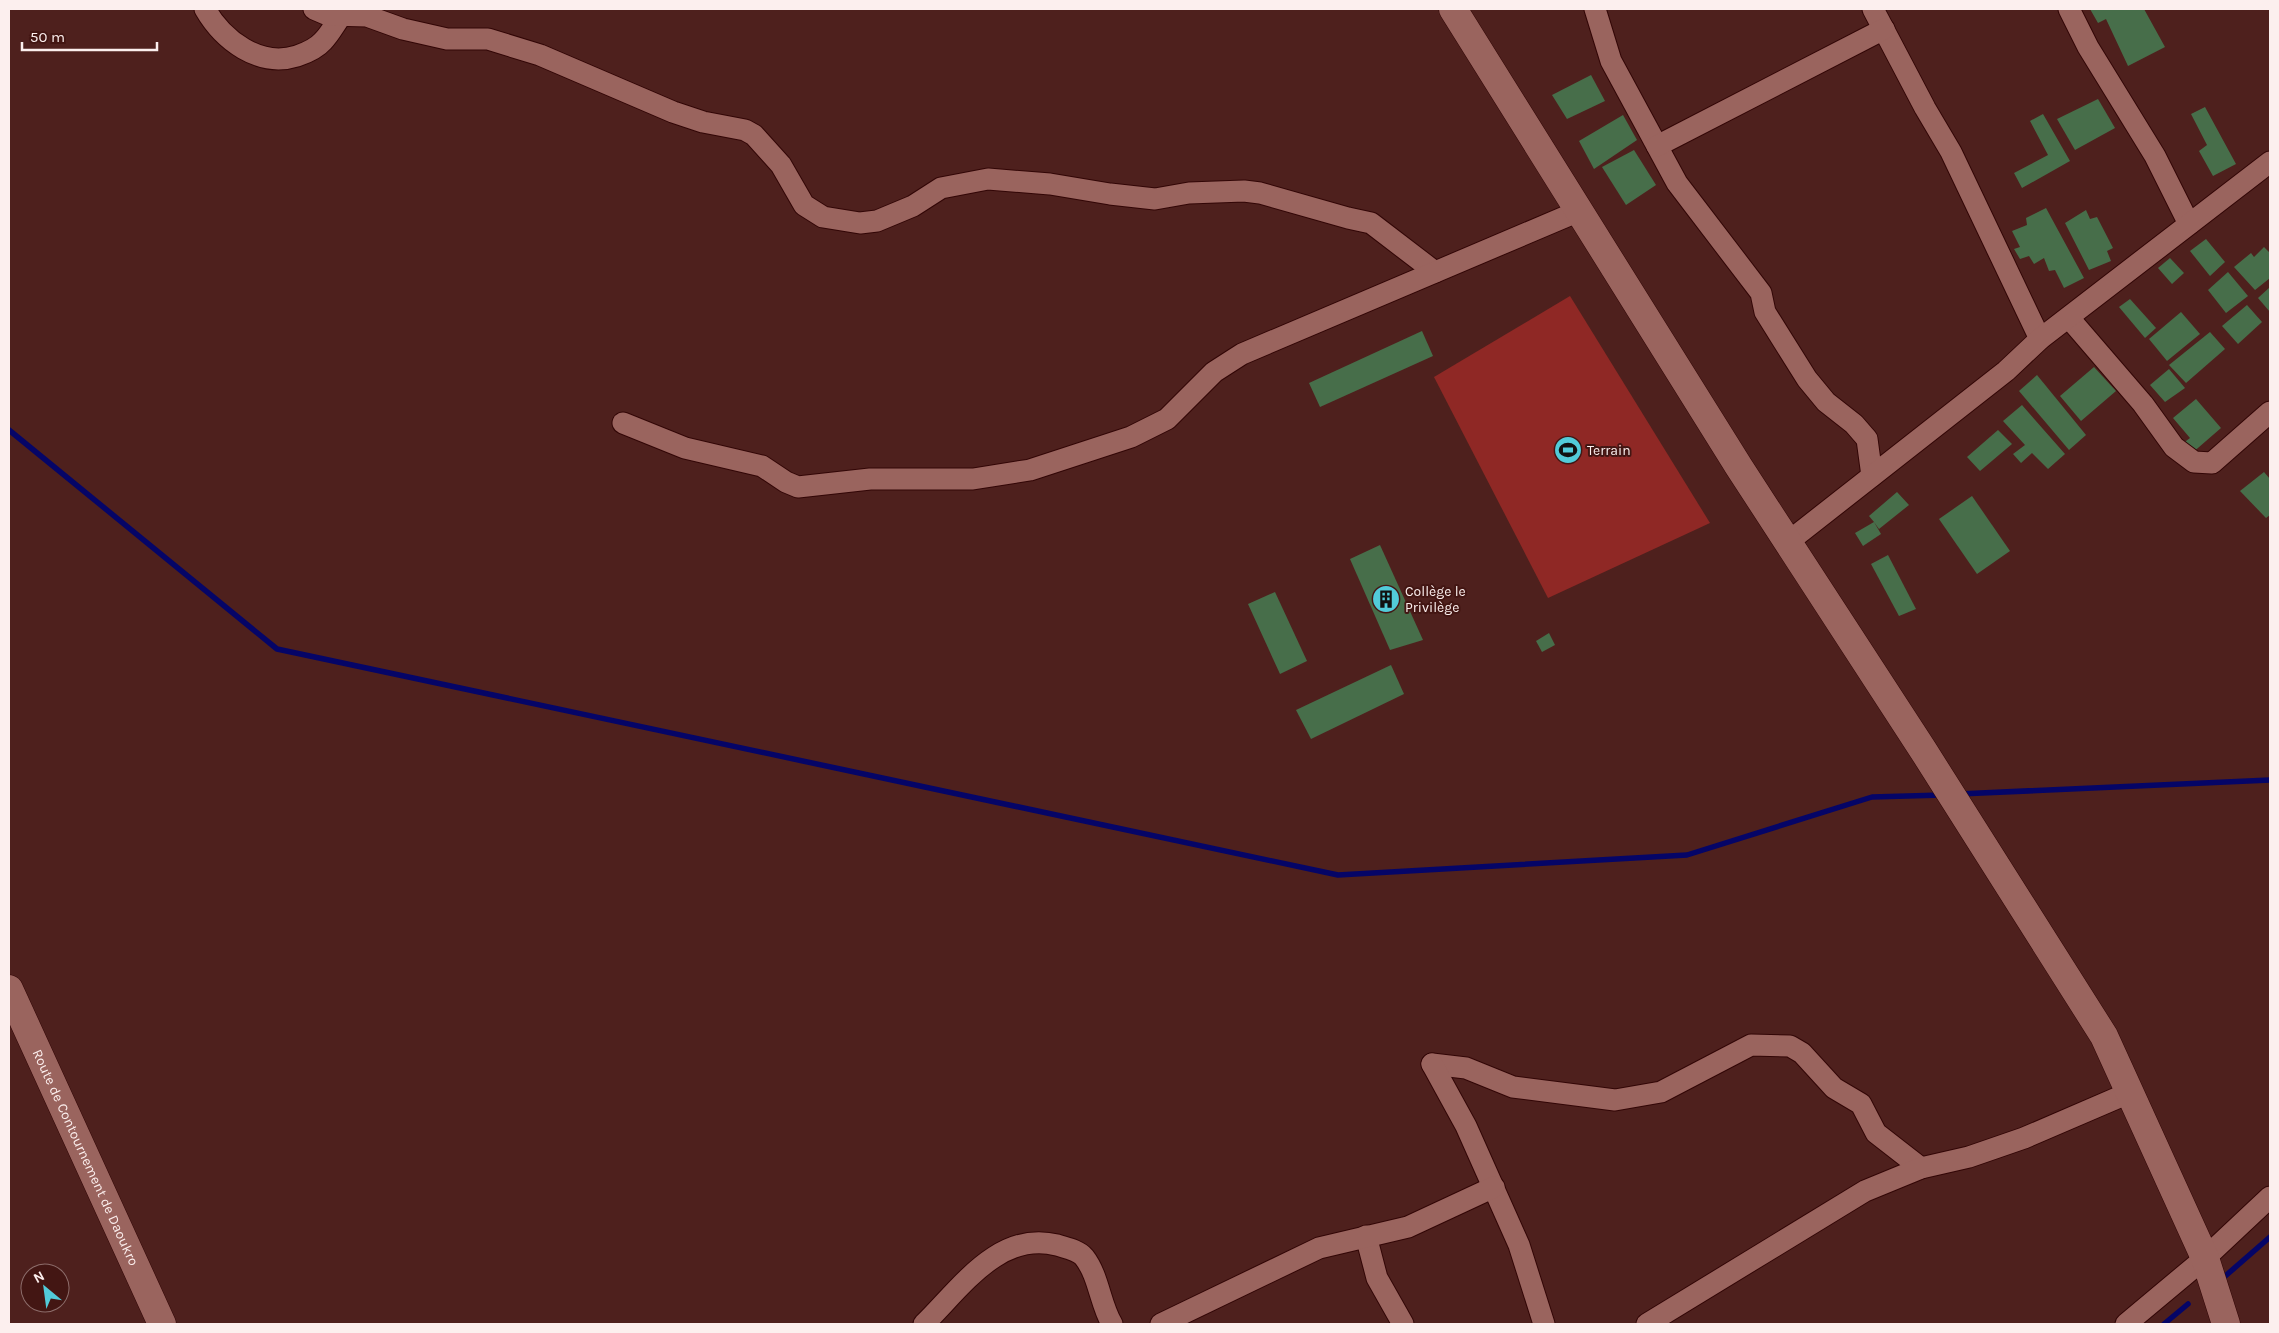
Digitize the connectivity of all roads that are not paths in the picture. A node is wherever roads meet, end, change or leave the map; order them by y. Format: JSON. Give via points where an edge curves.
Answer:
{"nodes":[{"id":1,"x":205,"y":9,"type":"edge"},
{"id":2,"x":314,"y":9,"type":"edge"},
{"id":3,"x":1452,"y":9,"type":"edge"},
{"id":4,"x":1595,"y":9,"type":"edge"},
{"id":5,"x":1873,"y":9,"type":"edge"},
{"id":6,"x":2069,"y":9,"type":"edge"},
{"id":7,"x":341,"y":16,"type":"junction"},
{"id":8,"x":1884,"y":29,"type":"junction"},
{"id":9,"x":1657,"y":146,"type":"junction"},
{"id":10,"x":2270,"y":162,"type":"edge"},
{"id":11,"x":1579,"y":211,"type":"junction"},
{"id":12,"x":2189,"y":224,"type":"junction"},
{"id":13,"x":1435,"y":272,"type":"junction"},
{"id":14,"x":2069,"y":318,"type":"junction"},
{"id":15,"x":2040,"y":339,"type":"junction"},
{"id":16,"x":2270,"y":412,"type":"edge"},
{"id":17,"x":623,"y":423,"type":"dead end"},
{"id":18,"x":1872,"y":476,"type":"junction"},
{"id":19,"x":1788,"y":542,"type":"junction"},
{"id":20,"x":9,"y":989,"type":"edge"},
{"id":21,"x":2131,"y":1092,"type":"junction"},
{"id":22,"x":1921,"y":1168,"type":"junction"},
{"id":23,"x":1494,"y":1187,"type":"junction"},
{"id":24,"x":2270,"y":1197,"type":"edge"},
{"id":25,"x":1366,"y":1236,"type":"junction"},
{"id":26,"x":2205,"y":1258,"type":"junction"},
{"id":27,"x":162,"y":1324,"type":"edge"},
{"id":28,"x":924,"y":1324,"type":"edge"},
{"id":29,"x":1112,"y":1324,"type":"edge"},
{"id":30,"x":1161,"y":1324,"type":"edge"},
{"id":31,"x":1403,"y":1324,"type":"edge"},
{"id":32,"x":1544,"y":1324,"type":"edge"},
{"id":33,"x":1647,"y":1324,"type":"edge"},
{"id":34,"x":2126,"y":1324,"type":"edge"},
{"id":35,"x":2226,"y":1324,"type":"edge"}],
"edges":[{"from":1,"to":7,"type":"street","via":[[234,43],[258,56],[278,59],[307,52],[322,42]]},
{"from":2,"to":7,"type":"street"},
{"from":3,"to":11,"type":"street"},
{"from":4,"to":9,"type":"street","via":[[1612,61]]},
{"from":5,"to":8,"type":"street"},
{"from":6,"to":12,"type":"street","via":[[2088,47],[2155,156]]},
{"from":7,"to":13,"type":"street","via":[[367,16],[403,29],[447,39],[488,39],[540,55],[680,114],[745,130],[754,135],[781,166],[804,205],[823,217],[860,223],[877,221],[913,206],[941,188],[988,179],[1155,199],[1188,193],[1244,191],[1371,223]]},
{"from":8,"to":9,"type":"street"},
{"from":8,"to":15,"type":"street","via":[[1951,152]]},
{"from":9,"to":18,"type":"street","via":[[1686,197],[1760,293],[1765,312],[1807,379],[1826,402],[1867,439]]},
{"from":10,"to":12,"type":"street"},
{"from":11,"to":13,"type":"street"},
{"from":11,"to":19,"type":"street"},
{"from":12,"to":14,"type":"street"},
{"from":13,"to":17,"type":"street","via":[[1242,354],[1214,372],[1167,419],[1155,426],[1132,437],[1030,470],[973,479],[870,479],[798,486],[762,466],[685,448]]},
{"from":14,"to":15,"type":"street"},
{"from":14,"to":16,"type":"street","via":[[2143,404],[2174,447],[2194,462],[2212,463]]},
{"from":15,"to":18,"type":"street","via":[[2006,371]]},
{"from":18,"to":19,"type":"street"},
{"from":19,"to":21,"type":"street","via":[[2104,1036]]},
{"from":20,"to":27,"type":"street","name":"Route de Contournement de Daoukro"},
{"from":21,"to":22,"type":"street","via":[[2024,1138],[1969,1157]]},
{"from":21,"to":26,"type":"street"},
{"from":22,"to":23,"type":"street","via":[[1876,1133],[1861,1104],[1834,1088],[1802,1053],[1790,1046],[1751,1045],[1661,1092],[1615,1100],[1522,1088],[1466,1068],[1432,1064]]},
{"from":22,"to":33,"type":"street","via":[[1865,1191]]},
{"from":23,"to":25,"type":"street","via":[[1408,1227]]},
{"from":23,"to":32,"type":"street","via":[[1519,1245]]},
{"from":24,"to":26,"type":"street"},
{"from":25,"to":30,"type":"street","via":[[1319,1248]]},
{"from":25,"to":31,"type":"street","via":[[1377,1278]]},
{"from":26,"to":34,"type":"street"},
{"from":26,"to":35,"type":"street"},
{"from":28,"to":29,"type":"street","via":[[947,1298],[990,1260],[1031,1242],[1072,1249],[1084,1257]]}]}
